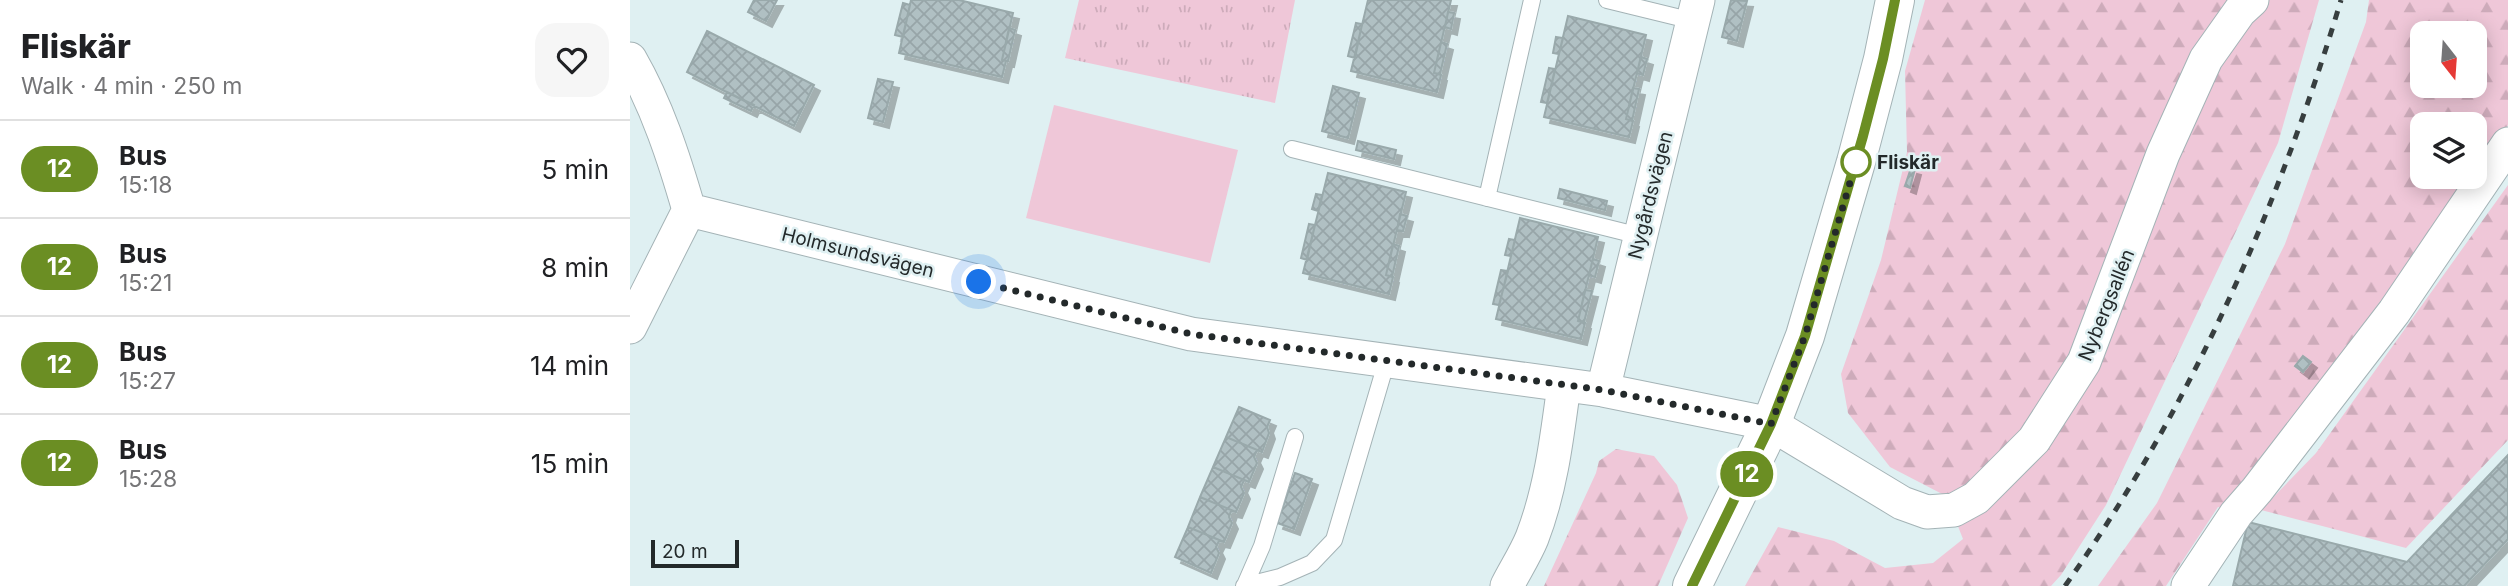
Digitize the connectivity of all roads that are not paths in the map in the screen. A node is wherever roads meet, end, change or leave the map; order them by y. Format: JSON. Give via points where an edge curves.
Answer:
{"nodes":[{"id":1,"x":1532,"y":0,"type":"edge"},
{"id":2,"x":1607,"y":0,"type":"edge"},
{"id":3,"x":1895,"y":0,"type":"edge"},
{"id":4,"x":2252,"y":0,"type":"edge"},
{"id":5,"x":1695,"y":10,"type":"edge"},
{"id":6,"x":630,"y":59,"type":"edge"},
{"id":7,"x":2508,"y":144,"type":"edge"},
{"id":8,"x":1292,"y":149,"type":"dead end"},
{"id":9,"x":1487,"y":198,"type":"junction"},
{"id":10,"x":689,"y":210,"type":"junction"},
{"id":11,"x":1640,"y":236,"type":"junction"},
{"id":12,"x":630,"y":327,"type":"edge"},
{"id":13,"x":1387,"y":360,"type":"junction"},
{"id":14,"x":1564,"y":385,"type":"junction"},
{"id":15,"x":1603,"y":390,"type":"junction"},
{"id":16,"x":1771,"y":424,"type":"junction"},
{"id":17,"x":1295,"y":437,"type":"dead end"},
{"id":18,"x":1244,"y":586,"type":"edge"},
{"id":19,"x":1507,"y":586,"type":"edge"},
{"id":20,"x":1692,"y":586,"type":"edge"},
{"id":21,"x":2188,"y":586,"type":"edge"}],
"edges":[{"from":1,"to":9,"type":"lane"},
{"from":2,"to":5,"type":"lane"},
{"from":3,"to":16,"type":"street","via":[[1836,233],[1805,336]]},
{"from":4,"to":16,"type":"street","name":"Nybergsallén","via":[[2206,59],[2084,362],[2034,440],[1976,498],[1954,510],[1927,512],[1902,503]]},
{"from":5,"to":11,"type":"street","name":"Nygårdsvägen"},
{"from":6,"to":10,"type":"street","via":[[673,155]]},
{"from":7,"to":21,"type":"street","via":[[2394,312],[2235,513]]},
{"from":8,"to":9,"type":"lane"},
{"from":9,"to":11,"type":"lane"},
{"from":10,"to":12,"type":"street"},
{"from":10,"to":13,"type":"street","name":"Holmsundsvägen","via":[[1191,334]]},
{"from":11,"to":15,"type":"street","name":"Nygårdsvägen"},
{"from":13,"to":14,"type":"street","name":"Holmsundsvägen"},
{"from":13,"to":18,"type":"lane","via":[[1334,540],[1312,562]]},
{"from":14,"to":15,"type":"street","name":"Holmsundsvägen"},
{"from":14,"to":19,"type":"street","via":[[1546,497],[1531,541]]},
{"from":15,"to":16,"type":"street","name":"Holmsundsvägen"},
{"from":16,"to":20,"type":"street"},
{"from":17,"to":18,"type":"lane","via":[[1262,546]]}]}
